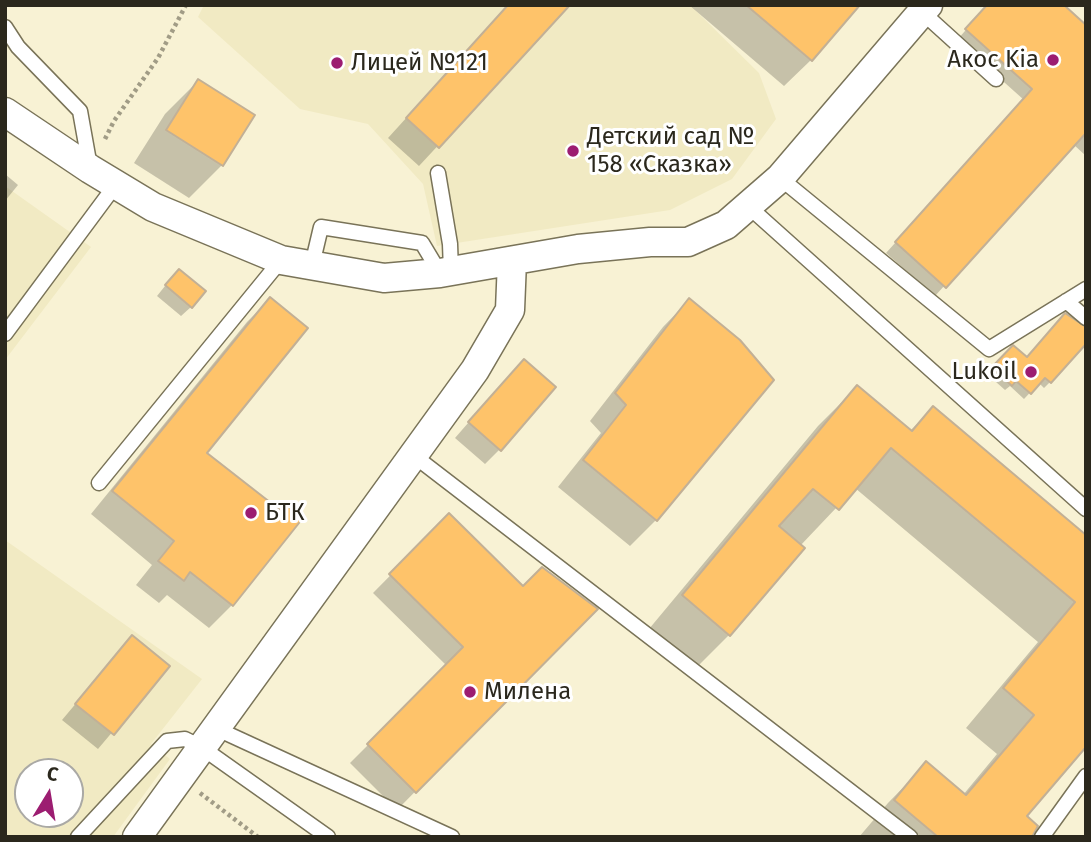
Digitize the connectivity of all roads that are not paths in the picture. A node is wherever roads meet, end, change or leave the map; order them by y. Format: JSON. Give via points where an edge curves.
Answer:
{"nodes":[{"id":1,"x":925,"y":9,"type":"edge"},
{"id":2,"x":5,"y":27,"type":"edge"},
{"id":3,"x":996,"y":79,"type":"dead end"},
{"id":4,"x":5,"y":112,"type":"edge"},
{"id":5,"x":90,"y":169,"type":"junction"},
{"id":6,"x":438,"y":173,"type":"dead end"},
{"id":7,"x":780,"y":178,"type":"junction"},
{"id":8,"x":117,"y":183,"type":"junction"},
{"id":9,"x":748,"y":206,"type":"junction"},
{"id":10,"x":281,"y":260,"type":"junction"},
{"id":11,"x":512,"y":261,"type":"junction"},
{"id":12,"x":312,"y":265,"type":"junction"},
{"id":13,"x":446,"y":272,"type":"junction"},
{"id":14,"x":1086,"y":289,"type":"edge"},
{"id":15,"x":1066,"y":302,"type":"junction"},
{"id":16,"x":1086,"y":318,"type":"edge"},
{"id":17,"x":5,"y":334,"type":"edge"},
{"id":18,"x":413,"y":455,"type":"junction"},
{"id":19,"x":99,"y":483,"type":"dead end"},
{"id":20,"x":1086,"y":509,"type":"edge"},
{"id":21,"x":208,"y":738,"type":"junction"},
{"id":22,"x":1086,"y":776,"type":"edge"},
{"id":23,"x":78,"y":837,"type":"edge"},
{"id":24,"x":136,"y":837,"type":"edge"},
{"id":25,"x":328,"y":837,"type":"edge"},
{"id":26,"x":452,"y":837,"type":"edge"},
{"id":27,"x":910,"y":837,"type":"edge"},
{"id":28,"x":1042,"y":837,"type":"edge"}],
"edges":[{"from":1,"to":3,"type":"lane"},
{"from":1,"to":7,"type":"street"},
{"from":2,"to":5,"type":"lane","via":[[18,47],[80,111]]},
{"from":4,"to":5,"type":"street"},
{"from":5,"to":8,"type":"street"},
{"from":6,"to":13,"type":"lane","via":[[450,244]]},
{"from":7,"to":9,"type":"street"},
{"from":7,"to":15,"type":"lane","via":[[989,349]]},
{"from":8,"to":10,"type":"street","via":[[153,207]]},
{"from":8,"to":17,"type":"lane"},
{"from":9,"to":11,"type":"street","via":[[726,225],[688,242],[590,248]]},
{"from":9,"to":20,"type":"lane"},
{"from":10,"to":12,"type":"street"},
{"from":10,"to":19,"type":"lane"},
{"from":11,"to":13,"type":"street"},
{"from":11,"to":18,"type":"street","via":[[510,310],[475,370]]},
{"from":12,"to":13,"type":"street","via":[[384,278]]},
{"from":12,"to":13,"type":"lane","via":[[321,227],[422,243]]},
{"from":14,"to":15,"type":"lane"},
{"from":15,"to":16,"type":"lane"},
{"from":18,"to":21,"type":"street"},
{"from":18,"to":27,"type":"lane"},
{"from":21,"to":23,"type":"lane","via":[[167,741]]},
{"from":21,"to":24,"type":"street"},
{"from":21,"to":25,"type":"lane"},
{"from":21,"to":26,"type":"lane"},
{"from":22,"to":28,"type":"lane"}]}
